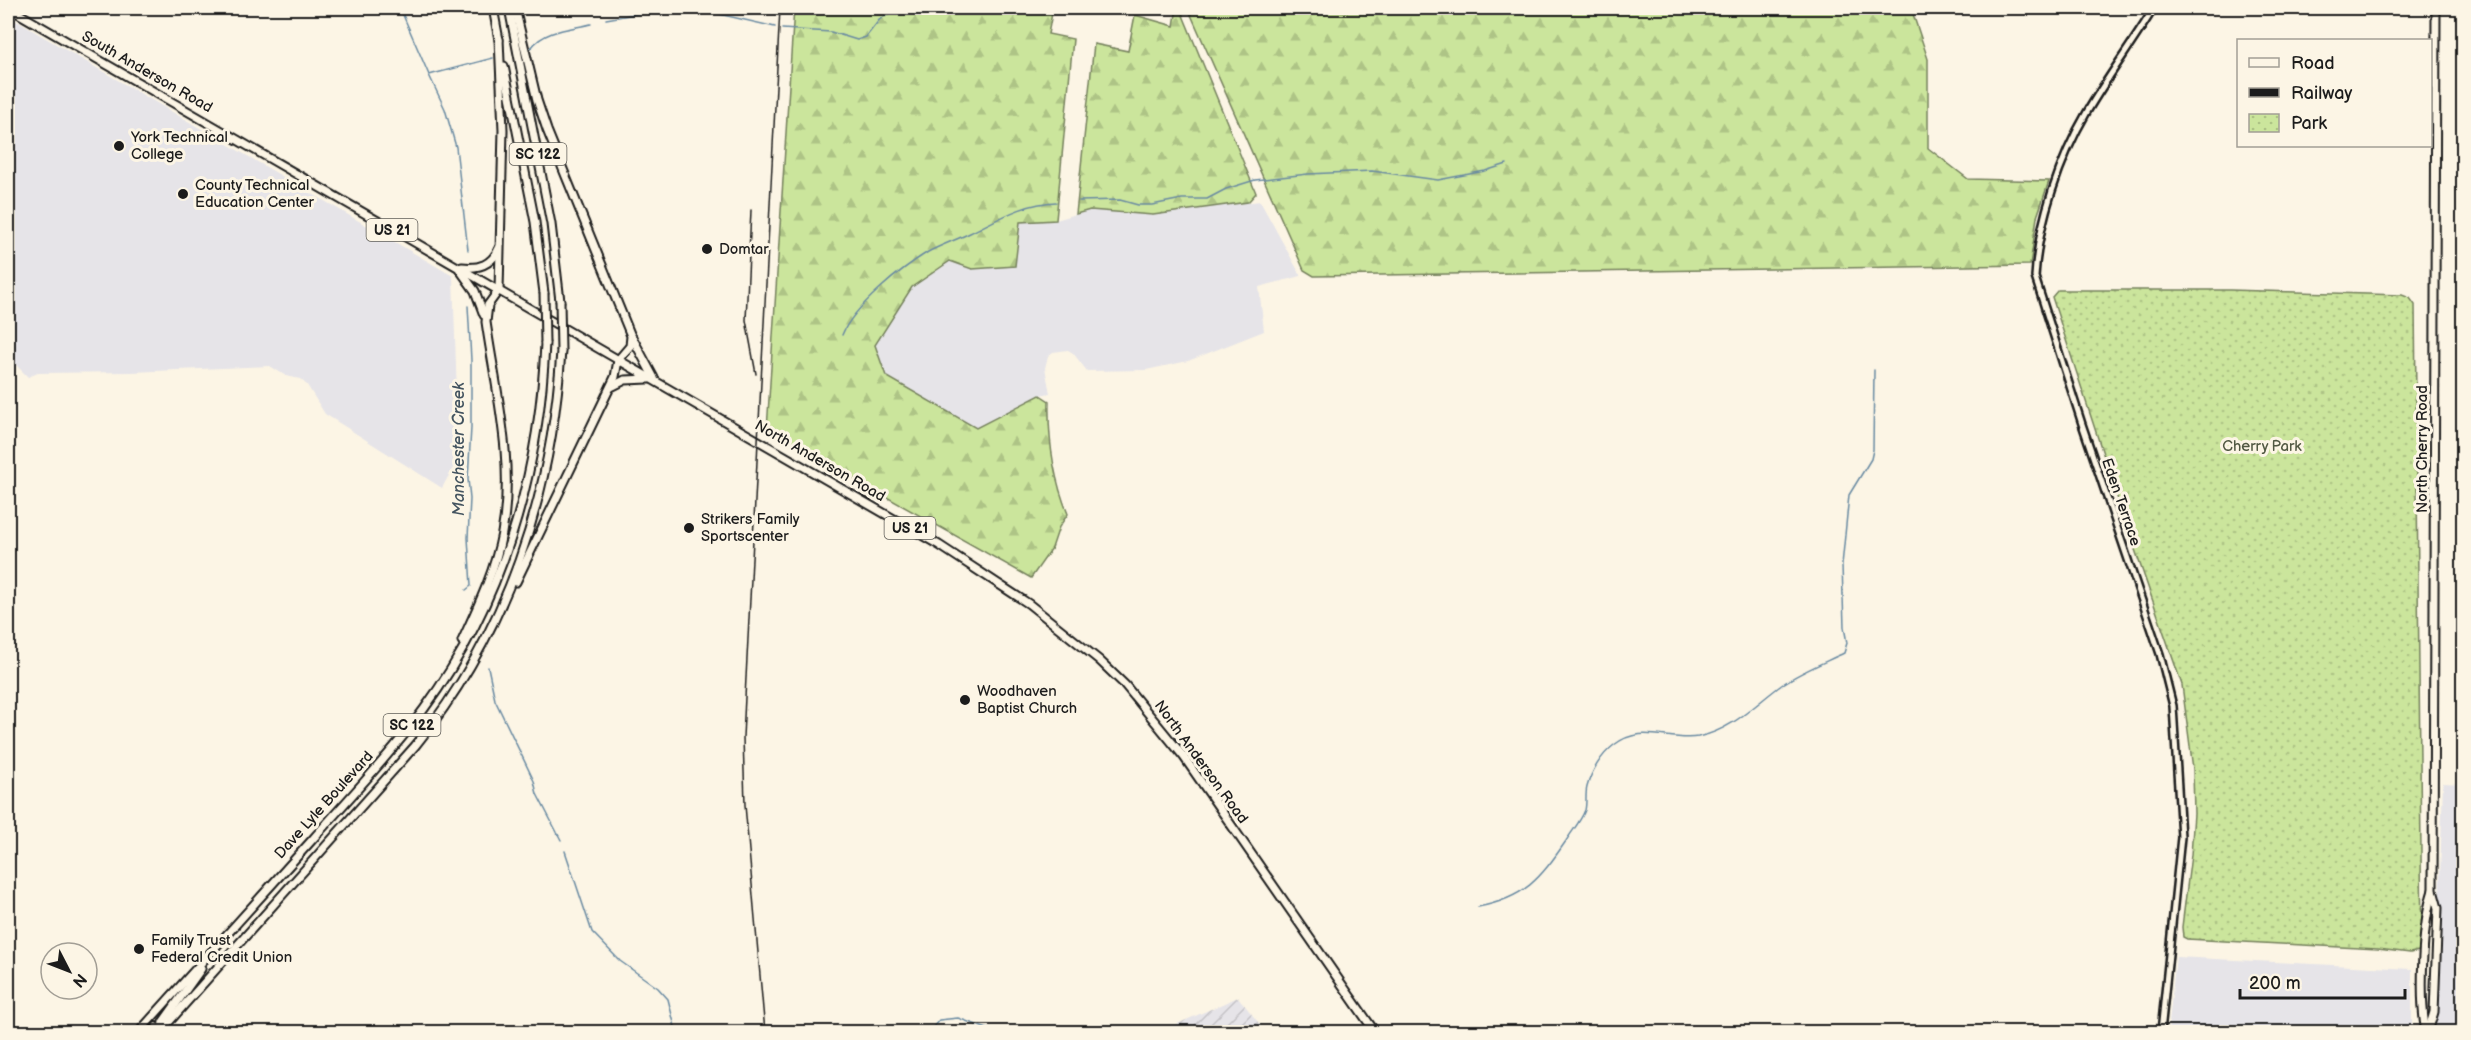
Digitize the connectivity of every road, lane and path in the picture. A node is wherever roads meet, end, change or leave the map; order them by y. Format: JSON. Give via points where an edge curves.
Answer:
{"nodes":[{"id":1,"x":9,"y":8,"type":"edge"},
{"id":2,"x":493,"y":8,"type":"edge"},
{"id":3,"x":509,"y":8,"type":"edge"},
{"id":4,"x":515,"y":8,"type":"edge"},
{"id":5,"x":2154,"y":8,"type":"edge"},
{"id":6,"x":2436,"y":8,"type":"edge"},
{"id":7,"x":499,"y":39,"type":"junction"},
{"id":8,"x":501,"y":241,"type":"junction"},
{"id":9,"x":456,"y":266,"type":"junction"},
{"id":10,"x":499,"y":290,"type":"junction"},
{"id":11,"x":486,"y":322,"type":"junction"},
{"id":12,"x":551,"y":322,"type":"joint"},
{"id":13,"x":630,"y":332,"type":"junction"},
{"id":14,"x":618,"y":360,"type":"junction"},
{"id":15,"x":655,"y":380,"type":"junction"},
{"id":16,"x":609,"y":388,"type":"junction"},
{"id":17,"x":488,"y":634,"type":"junction"},
{"id":18,"x":440,"y":686,"type":"junction"},
{"id":19,"x":2433,"y":890,"type":"junction"},
{"id":20,"x":224,"y":938,"type":"junction"},
{"id":21,"x":149,"y":1021,"type":"junction"},
{"id":22,"x":161,"y":1030,"type":"edge"},
{"id":23,"x":139,"y":1032,"type":"edge"},
{"id":24,"x":147,"y":1032,"type":"edge"},
{"id":25,"x":1375,"y":1032,"type":"edge"},
{"id":26,"x":2161,"y":1032,"type":"edge"},
{"id":27,"x":2427,"y":1032,"type":"edge"}],
"edges":[{"from":1,"to":9,"type":"main road","name":"South Anderson Road","number":"US 21"},
{"from":2,"to":7,"type":"main road","name":"Dave Lyle Boulevard","number":"SC 122"},
{"from":3,"to":17,"type":"main road","name":"Dave Lyle Boulevard","number":"SC 122","bridge":true,"via":[[551,224],[561,351],[556,415],[544,482],[519,565]]},
{"from":4,"to":13,"type":"main road","via":[[547,130]]},
{"from":5,"to":26,"type":"street","name":"Eden Terrace","via":[[2086,113],[2066,155],[2045,219],[2035,276],[2160,654],[2173,706],[2181,837]]},
{"from":6,"to":19,"type":"main road","name":"North Cherry Road"},
{"from":7,"to":8,"type":"main road","via":[[503,130]]},
{"from":7,"to":18,"type":"main road","name":"Dave Lyle Boulevard","number":"SC 122","bridge":true,"via":[[535,222],[544,293],[540,415],[520,512],[502,564],[484,607]]},
{"from":8,"to":9,"type":"main road","via":[[497,254],[488,263]]},
{"from":8,"to":10,"type":"main road"},
{"from":9,"to":10,"type":"main road","name":"South Anderson Road","number":"US 21"},
{"from":9,"to":11,"type":"main road","via":[[475,291]]},
{"from":10,"to":11,"type":"main road","via":[[488,305]]},
{"from":10,"to":12,"type":"main road","name":"South Anderson Road","number":"US 21"},
{"from":11,"to":18,"type":"main road","via":[[506,460],[504,517],[486,588]]},
{"from":12,"to":14,"type":"main road","name":"North Anderson Road","number":"US 21"},
{"from":13,"to":14,"type":"main road","via":[[630,346]]},
{"from":13,"to":15,"type":"main road"},
{"from":14,"to":15,"type":"main road","name":"North Anderson Road","number":"US 21"},
{"from":14,"to":16,"type":"main road"},
{"from":15,"to":16,"type":"main road","via":[[633,378]]},
{"from":15,"to":25,"type":"main road","name":"North Anderson Road","number":"US 21","via":[[972,565],[1100,660],[1184,757]]},
{"from":16,"to":17,"type":"main road"},
{"from":17,"to":22,"type":"main road","name":"Dave Lyle Boulevard","number":"SC 122","via":[[428,731]]},
{"from":18,"to":20,"type":"main road","name":"Dave Lyle Boulevard","number":"SC 122","via":[[374,771]]},
{"from":19,"to":27,"type":"main road","name":"North Cherry Road","via":[[2427,908],[2422,1010]]},
{"from":19,"to":27,"type":"main road","name":"North Cherry Road","via":[[2438,908],[2434,1012]]},
{"from":20,"to":21,"type":"main road","name":"Dave Lyle Boulevard","number":"SC 122"},
{"from":20,"to":22,"type":"main road"},
{"from":21,"to":23,"type":"main road","name":"Dave Lyle Boulevard","number":"SC 122"},
{"from":21,"to":24,"type":"main road"}]}
